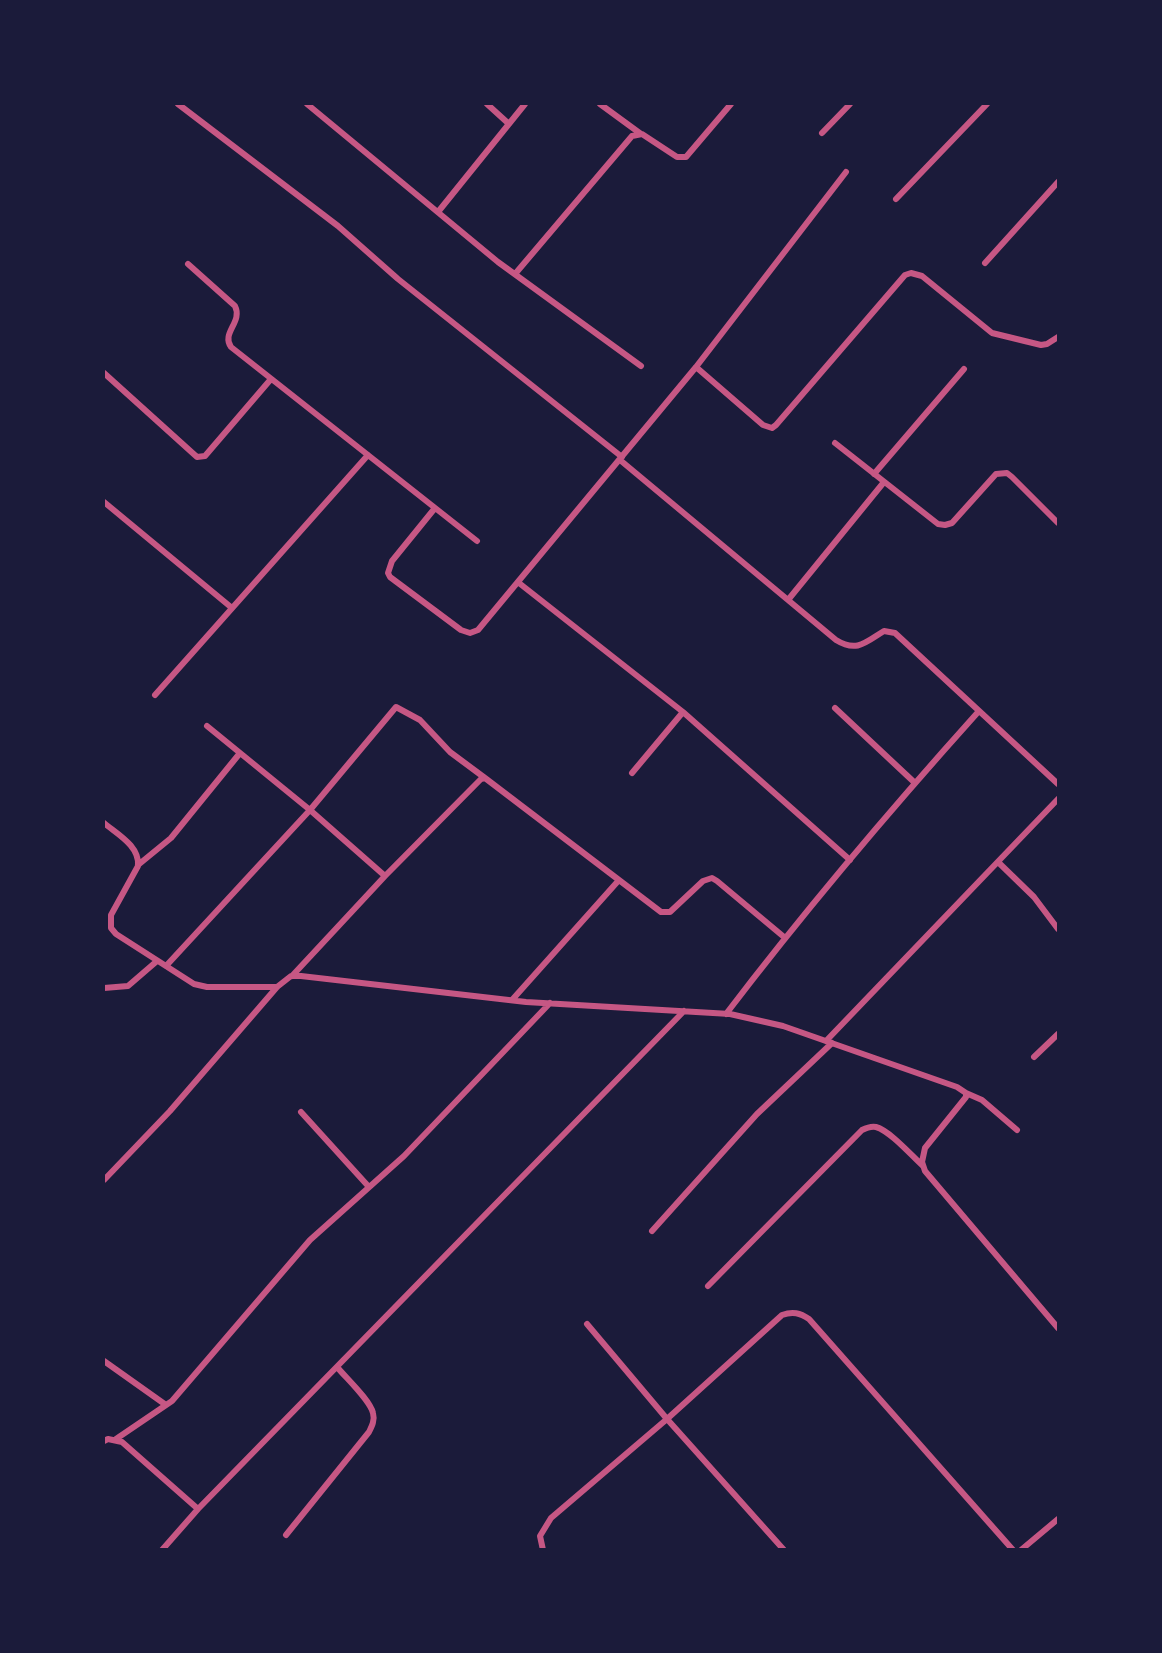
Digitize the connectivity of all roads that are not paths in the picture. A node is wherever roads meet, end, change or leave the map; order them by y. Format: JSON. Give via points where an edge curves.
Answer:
{"nodes":[{"id":1,"x":178,"y":104,"type":"edge"},
{"id":2,"x":307,"y":104,"type":"edge"},
{"id":3,"x":487,"y":104,"type":"edge"},
{"id":4,"x":525,"y":104,"type":"edge"},
{"id":5,"x":600,"y":104,"type":"edge"},
{"id":6,"x":731,"y":104,"type":"edge"},
{"id":7,"x":850,"y":104,"type":"edge"},
{"id":8,"x":987,"y":104,"type":"edge"},
{"id":9,"x":509,"y":124,"type":"junction"},
{"id":10,"x":642,"y":134,"type":"junction"},
{"id":11,"x":822,"y":134,"type":"dead end"},
{"id":12,"x":846,"y":172,"type":"dead end"},
{"id":13,"x":1059,"y":182,"type":"edge"},
{"id":14,"x":896,"y":199,"type":"dead end"},
{"id":15,"x":438,"y":212,"type":"junction"},
{"id":16,"x":985,"y":263,"type":"dead end"},
{"id":17,"x":188,"y":264,"type":"dead end"},
{"id":18,"x":515,"y":274,"type":"junction"},
{"id":19,"x":1059,"y":337,"type":"edge"},
{"id":20,"x":641,"y":366,"type":"dead end"},
{"id":21,"x":696,"y":367,"type":"junction"},
{"id":22,"x":964,"y":369,"type":"dead end"},
{"id":23,"x":105,"y":378,"type":"edge"},
{"id":24,"x":271,"y":379,"type":"junction"},
{"id":25,"x":835,"y":443,"type":"dead end"},
{"id":26,"x":368,"y":455,"type":"junction"},
{"id":27,"x":621,"y":458,"type":"junction"},
{"id":28,"x":874,"y":474,"type":"junction"},
{"id":29,"x":884,"y":482,"type":"junction"},
{"id":30,"x":104,"y":502,"type":"edge"},
{"id":31,"x":435,"y":508,"type":"junction"},
{"id":32,"x":1059,"y":523,"type":"edge"},
{"id":33,"x":477,"y":541,"type":"dead end"},
{"id":34,"x":519,"y":583,"type":"junction"},
{"id":35,"x":788,"y":600,"type":"junction"},
{"id":36,"x":232,"y":608,"type":"junction"},
{"id":37,"x":155,"y":695,"type":"dead end"},
{"id":38,"x":835,"y":708,"type":"dead end"},
{"id":39,"x":979,"y":711,"type":"junction"},
{"id":40,"x":683,"y":712,"type":"junction"},
{"id":41,"x":207,"y":726,"type":"dead end"},
{"id":42,"x":240,"y":753,"type":"junction"},
{"id":43,"x":632,"y":773,"type":"dead end"},
{"id":44,"x":485,"y":778,"type":"junction"},
{"id":45,"x":915,"y":783,"type":"junction"},
{"id":46,"x":1059,"y":784,"type":"edge"},
{"id":47,"x":1059,"y":799,"type":"edge"},
{"id":48,"x":310,"y":810,"type":"junction"},
{"id":49,"x":104,"y":823,"type":"edge"},
{"id":50,"x":850,"y":860,"type":"junction"},
{"id":51,"x":998,"y":862,"type":"junction"},
{"id":52,"x":138,"y":866,"type":"junction"},
{"id":53,"x":385,"y":876,"type":"junction"},
{"id":54,"x":620,"y":880,"type":"junction"},
{"id":55,"x":1059,"y":929,"type":"edge"},
{"id":56,"x":784,"y":937,"type":"junction"},
{"id":57,"x":157,"y":961,"type":"junction"},
{"id":58,"x":166,"y":966,"type":"junction"},
{"id":59,"x":291,"y":976,"type":"junction"},
{"id":60,"x":277,"y":987,"type":"junction"},
{"id":61,"x":104,"y":988,"type":"edge"},
{"id":62,"x":512,"y":1000,"type":"junction"},
{"id":63,"x":550,"y":1003,"type":"junction"},
{"id":64,"x":684,"y":1011,"type":"junction"},
{"id":65,"x":726,"y":1014,"type":"junction"},
{"id":66,"x":1059,"y":1034,"type":"edge"},
{"id":67,"x":829,"y":1042,"type":"junction"},
{"id":68,"x":1034,"y":1057,"type":"dead end"},
{"id":69,"x":966,"y":1093,"type":"junction"},
{"id":70,"x":301,"y":1112,"type":"dead end"},
{"id":71,"x":1017,"y":1130,"type":"dead end"},
{"id":72,"x":923,"y":1166,"type":"junction"},
{"id":73,"x":104,"y":1180,"type":"edge"},
{"id":74,"x":369,"y":1187,"type":"junction"},
{"id":75,"x":652,"y":1231,"type":"dead end"},
{"id":76,"x":708,"y":1286,"type":"dead end"},
{"id":77,"x":587,"y":1324,"type":"dead end"},
{"id":78,"x":1059,"y":1328,"type":"edge"},
{"id":79,"x":104,"y":1361,"type":"edge"},
{"id":80,"x":337,"y":1367,"type":"junction"},
{"id":81,"x":166,"y":1405,"type":"junction"},
{"id":82,"x":667,"y":1419,"type":"junction"},
{"id":83,"x":116,"y":1439,"type":"junction"},
{"id":84,"x":104,"y":1441,"type":"edge"},
{"id":85,"x":198,"y":1509,"type":"junction"},
{"id":86,"x":1059,"y":1519,"type":"edge"},
{"id":87,"x":286,"y":1535,"type":"dead end"},
{"id":88,"x":162,"y":1550,"type":"edge"},
{"id":89,"x":543,"y":1550,"type":"edge"},
{"id":90,"x":784,"y":1550,"type":"edge"},
{"id":91,"x":1013,"y":1550,"type":"edge"},
{"id":92,"x":1021,"y":1550,"type":"edge"}],
"edges":[{"from":1,"to":27,"type":"street","via":[[338,226]]},
{"from":2,"to":15,"type":"street"},
{"from":3,"to":9,"type":"street"},
{"from":4,"to":9,"type":"street"},
{"from":5,"to":10,"type":"street"},
{"from":6,"to":10,"type":"street","via":[[686,157],[677,157]]},
{"from":7,"to":11,"type":"street"},
{"from":8,"to":14,"type":"street"},
{"from":9,"to":15,"type":"street"},
{"from":10,"to":18,"type":"street","via":[[632,136]]},
{"from":12,"to":21,"type":"street"},
{"from":13,"to":16,"type":"street"},
{"from":15,"to":18,"type":"street"},
{"from":17,"to":24,"type":"street","via":[[235,306],[237,319],[227,337],[231,347]]},
{"from":18,"to":20,"type":"street"},
{"from":19,"to":21,"type":"street","via":[[1041,345],[992,333],[922,276],[910,273],[772,428],[763,425]]},
{"from":21,"to":27,"type":"street"},
{"from":22,"to":28,"type":"street"},
{"from":23,"to":24,"type":"street","via":[[201,457]]},
{"from":24,"to":26,"type":"street"},
{"from":25,"to":28,"type":"street"},
{"from":26,"to":31,"type":"street"},
{"from":26,"to":36,"type":"street"},
{"from":27,"to":34,"type":"street"},
{"from":27,"to":35,"type":"street"},
{"from":28,"to":29,"type":"street"},
{"from":29,"to":32,"type":"street","via":[[938,524],[945,525],[952,523],[996,474],[1007,473]]},
{"from":29,"to":35,"type":"street"},
{"from":30,"to":36,"type":"street"},
{"from":31,"to":33,"type":"street"},
{"from":31,"to":34,"type":"street","via":[[392,561],[390,577],[470,633],[484,625]]},
{"from":34,"to":40,"type":"street"},
{"from":35,"to":39,"type":"street","via":[[844,645],[862,645],[884,631],[894,633]]},
{"from":36,"to":37,"type":"street"},
{"from":38,"to":45,"type":"street"},
{"from":39,"to":45,"type":"street"},
{"from":39,"to":46,"type":"street"},
{"from":40,"to":43,"type":"street"},
{"from":40,"to":50,"type":"street"},
{"from":41,"to":42,"type":"street"},
{"from":42,"to":48,"type":"street"},
{"from":42,"to":52,"type":"street","via":[[171,838]]},
{"from":44,"to":48,"type":"street","via":[[450,752],[420,720],[396,707]]},
{"from":44,"to":53,"type":"street"},
{"from":44,"to":54,"type":"street"},
{"from":45,"to":50,"type":"street"},
{"from":47,"to":51,"type":"street"},
{"from":48,"to":53,"type":"street"},
{"from":48,"to":58,"type":"street"},
{"from":49,"to":52,"type":"street","via":[[135,850]]},
{"from":50,"to":56,"type":"street"},
{"from":51,"to":55,"type":"street","via":[[1035,897]]},
{"from":51,"to":67,"type":"street"},
{"from":52,"to":57,"type":"street","via":[[111,915],[111,928]]},
{"from":53,"to":59,"type":"street"},
{"from":54,"to":56,"type":"street","via":[[665,913],[712,878]]},
{"from":54,"to":62,"type":"street"},
{"from":56,"to":65,"type":"street"},
{"from":57,"to":58,"type":"street"},
{"from":57,"to":61,"type":"street","via":[[128,986]]},
{"from":58,"to":60,"type":"street","via":[[194,984],[207,987]]},
{"from":59,"to":60,"type":"street"},
{"from":59,"to":62,"type":"street"},
{"from":60,"to":73,"type":"street","via":[[170,1111]]},
{"from":62,"to":63,"type":"street"},
{"from":63,"to":64,"type":"street"},
{"from":63,"to":74,"type":"street"},
{"from":64,"to":65,"type":"street"},
{"from":64,"to":80,"type":"street"},
{"from":65,"to":67,"type":"street","via":[[783,1026]]},
{"from":66,"to":68,"type":"street"},
{"from":67,"to":69,"type":"street"},
{"from":67,"to":75,"type":"street","via":[[757,1114]]},
{"from":69,"to":71,"type":"street","via":[[982,1100]]},
{"from":69,"to":72,"type":"street","via":[[924,1148]]},
{"from":70,"to":74,"type":"street"},
{"from":72,"to":76,"type":"street","via":[[877,1127],[861,1130]]},
{"from":72,"to":78,"type":"street"},
{"from":74,"to":81,"type":"street","via":[[302,1249]]},
{"from":77,"to":82,"type":"street"},
{"from":79,"to":81,"type":"street"},
{"from":80,"to":85,"type":"street"},
{"from":80,"to":87,"type":"street","via":[[368,1404],[374,1421]]},
{"from":81,"to":83,"type":"street"},
{"from":82,"to":89,"type":"street","via":[[551,1518],[540,1536]]},
{"from":82,"to":90,"type":"street"},
{"from":82,"to":91,"type":"street","via":[[782,1315],[801,1314],[810,1319]]},
{"from":83,"to":84,"type":"street"},
{"from":83,"to":85,"type":"street"},
{"from":85,"to":88,"type":"street"},
{"from":86,"to":92,"type":"street"}]}
